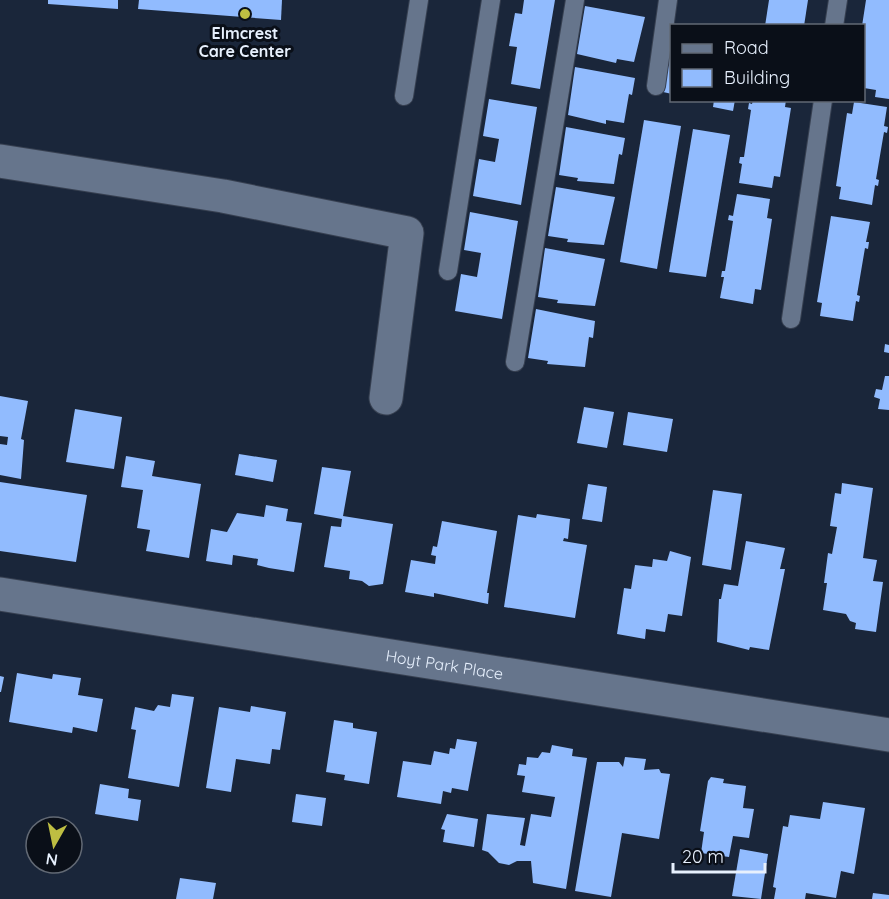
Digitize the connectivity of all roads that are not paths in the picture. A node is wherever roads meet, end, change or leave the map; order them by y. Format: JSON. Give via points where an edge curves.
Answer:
{"nodes":[{"id":1,"x":419,"y":0,"type":"edge"},
{"id":2,"x":491,"y":0,"type":"edge"},
{"id":3,"x":575,"y":0,"type":"edge"},
{"id":4,"x":668,"y":0,"type":"edge"},
{"id":5,"x":838,"y":0,"type":"edge"},
{"id":6,"x":834,"y":24,"type":"edge"},
{"id":7,"x":656,"y":86,"type":"dead end"},
{"id":8,"x":404,"y":96,"type":"dead end"},
{"id":9,"x":823,"y":102,"type":"edge"},
{"id":10,"x":0,"y":161,"type":"edge"},
{"id":11,"x":448,"y":271,"type":"dead end"},
{"id":12,"x":791,"y":319,"type":"dead end"},
{"id":13,"x":515,"y":362,"type":"dead end"},
{"id":14,"x":386,"y":398,"type":"dead end"},
{"id":15,"x":0,"y":594,"type":"edge"},
{"id":16,"x":889,"y":735,"type":"edge"}],
"edges":[{"from":1,"to":8,"type":"lane"},
{"from":2,"to":11,"type":"lane"},
{"from":3,"to":13,"type":"lane"},
{"from":4,"to":7,"type":"lane"},
{"from":5,"to":6,"type":"lane"},
{"from":9,"to":12,"type":"lane"},
{"from":10,"to":14,"type":"street","via":[[223,196],[407,233]]},
{"from":15,"to":16,"type":"street","name":"Hoyt Park Place"}]}
